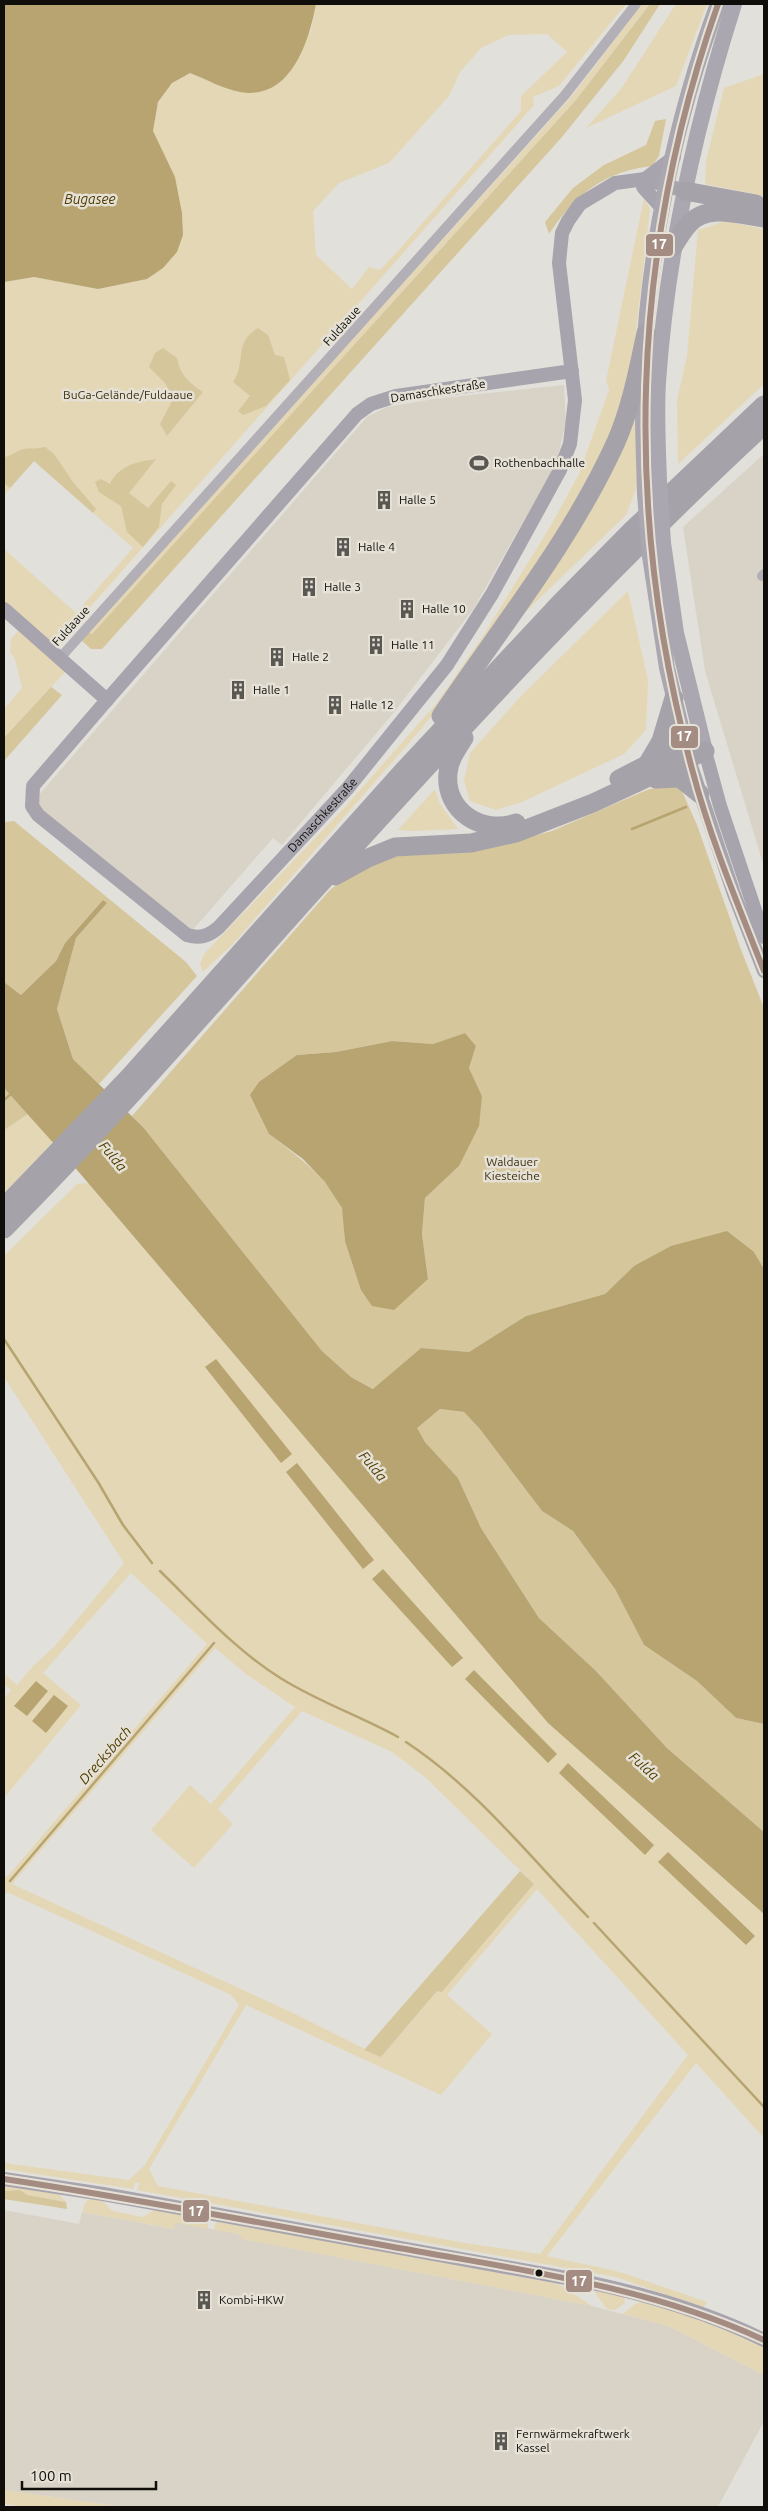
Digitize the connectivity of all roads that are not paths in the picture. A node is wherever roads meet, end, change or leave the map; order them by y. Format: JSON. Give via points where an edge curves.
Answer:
{"nodes":[{"id":1,"x":636,"y":4,"type":"edge"},
{"id":2,"x":718,"y":4,"type":"edge"},
{"id":3,"x":734,"y":4,"type":"edge"},
{"id":4,"x":700,"y":86,"type":"junction"},
{"id":5,"x":674,"y":158,"type":"junction"},
{"id":6,"x":644,"y":183,"type":"junction"},
{"id":7,"x":673,"y":188,"type":"junction"},
{"id":8,"x":764,"y":206,"type":"edge"},
{"id":9,"x":662,"y":208,"type":"junction"},
{"id":10,"x":764,"y":218,"type":"edge"},
{"id":11,"x":674,"y":247,"type":"junction"},
{"id":12,"x":646,"y":333,"type":"junction"},
{"id":13,"x":572,"y":372,"type":"junction"},
{"id":14,"x":764,"y":405,"type":"edge"},
{"id":15,"x":764,"y":424,"type":"edge"},
{"id":16,"x":4,"y":609,"type":"edge"},
{"id":17,"x":60,"y":658,"type":"junction"},
{"id":18,"x":512,"y":676,"type":"junction"},
{"id":19,"x":674,"y":698,"type":"junction"},
{"id":20,"x":106,"y":700,"type":"junction"},
{"id":21,"x":694,"y":754,"type":"junction"},
{"id":22,"x":646,"y":771,"type":"junction"},
{"id":23,"x":402,"y":772,"type":"junction"},
{"id":24,"x":700,"y":794,"type":"junction"},
{"id":25,"x":312,"y":894,"type":"junction"},
{"id":26,"x":764,"y":937,"type":"edge"},
{"id":27,"x":764,"y":971,"type":"edge"},
{"id":28,"x":231,"y":974,"type":"junction"},
{"id":29,"x":4,"y":1207,"type":"edge"},
{"id":30,"x":4,"y":1229,"type":"edge"},
{"id":31,"x":4,"y":2179,"type":"edge"},
{"id":32,"x":764,"y":2340,"type":"edge"}],
"edges":[{"from":1,"to":17,"type":"street","name":"Fuldaaue","via":[[565,94]]},
{"from":2,"to":4,"type":"main road"},
{"from":3,"to":4,"type":"main road","via":[[712,74]]},
{"from":4,"to":5,"type":"main road","via":[[688,99]]},
{"from":4,"to":7,"type":"main road"},
{"from":5,"to":6,"type":"street","name":"Damaschkestraße"},
{"from":5,"to":7,"type":"main road"},
{"from":6,"to":7,"type":"street","name":"Damaschkestraße"},
{"from":6,"to":9,"type":"street"},
{"from":6,"to":13,"type":"street","name":"Damaschkestraße","via":[[594,194],[580,204],[568,221],[560,246],[559,263]]},
{"from":7,"to":8,"type":"highway"},
{"from":7,"to":9,"type":"main road"},
{"from":7,"to":11,"type":"main road"},
{"from":9,"to":12,"type":"main road"},
{"from":10,"to":11,"type":"highway","via":[[709,212],[688,224]]},
{"from":11,"to":21,"type":"main road","bridge":true,"via":[[658,383],[659,481],[663,543]]},
{"from":12,"to":19,"type":"main road","bridge":true,"via":[[643,374],[645,494],[650,556],[666,668]]},
{"from":12,"to":23,"type":"highway","via":[[635,384],[616,440],[588,498]]},
{"from":13,"to":20,"type":"street","name":"Damaschkestraße","via":[[427,390],[371,404],[357,414]]},
{"from":13,"to":20,"type":"street","name":"Damaschkestraße","via":[[574,422],[560,470],[492,594],[446,665],[347,788],[219,927],[206,936],[191,936],[178,928],[46,822],[32,806],[33,786]]},
{"from":14,"to":23,"type":"highway","via":[[631,531]]},
{"from":15,"to":18,"type":"highway","via":[[630,553]]},
{"from":16,"to":17,"type":"street"},
{"from":17,"to":20,"type":"street"},
{"from":18,"to":22,"type":"highway","via":[[458,747],[450,764],[450,794],[469,819],[488,826],[509,825]]},
{"from":18,"to":25,"type":"highway"},
{"from":19,"to":21,"type":"main road"},
{"from":19,"to":22,"type":"highway","via":[[661,742]]},
{"from":21,"to":22,"type":"highway","via":[[668,755]]},
{"from":21,"to":24,"type":"street"},
{"from":21,"to":26,"type":"street","via":[[720,806]]},
{"from":22,"to":24,"type":"highway","via":[[677,777]]},
{"from":22,"to":25,"type":"highway","via":[[516,833],[471,843],[419,844],[382,852],[346,869]]},
{"from":23,"to":28,"type":"highway"},
{"from":24,"to":27,"type":"street"},
{"from":25,"to":28,"type":"highway"},
{"from":28,"to":29,"type":"highway"},
{"from":28,"to":30,"type":"highway","via":[[136,1092]]},
{"from":31,"to":32,"type":"street","via":[[591,2282],[699,2313]]}]}
